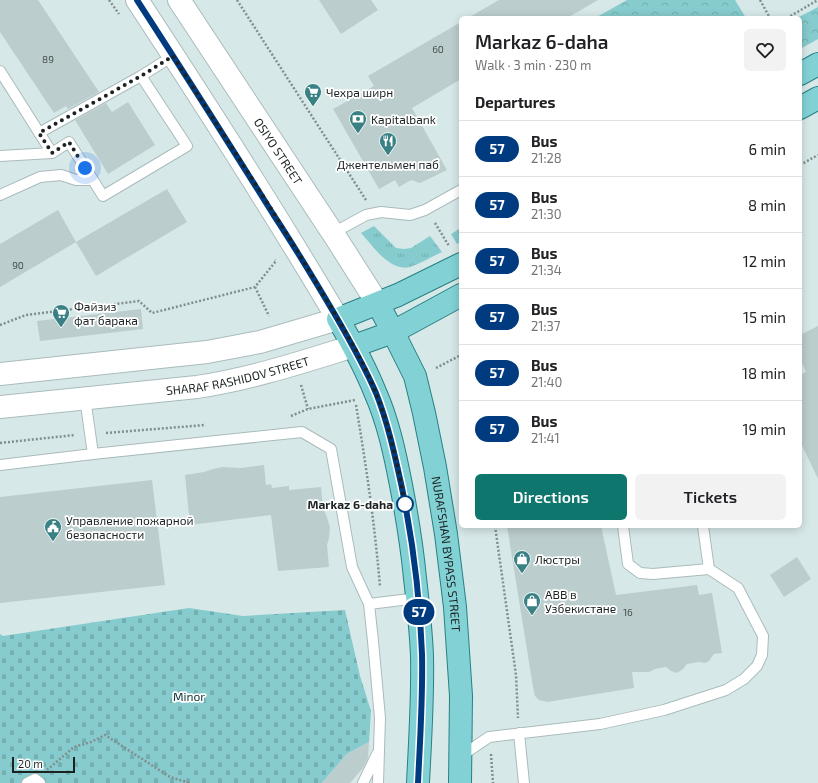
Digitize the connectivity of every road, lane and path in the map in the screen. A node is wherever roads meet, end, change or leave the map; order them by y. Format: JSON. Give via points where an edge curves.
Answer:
{"nodes":[{"id":1,"x":109,"y":0,"type":"edge"},
{"id":2,"x":137,"y":0,"type":"edge"},
{"id":3,"x":179,"y":0,"type":"edge"},
{"id":4,"x":237,"y":0,"type":"edge"},
{"id":5,"x":760,"y":0,"type":"edge"},
{"id":6,"x":818,"y":0,"type":"edge"},
{"id":7,"x":769,"y":16,"type":"edge"},
{"id":8,"x":790,"y":16,"type":"edge"},
{"id":9,"x":121,"y":18,"type":"dead end"},
{"id":10,"x":173,"y":56,"type":"junction"},
{"id":11,"x":818,"y":64,"type":"edge"},
{"id":12,"x":0,"y":71,"type":"edge"},
{"id":13,"x":802,"y":73,"type":"edge"},
{"id":14,"x":141,"y":76,"type":"junction"},
{"id":15,"x":818,"y":98,"type":"edge"},
{"id":16,"x":802,"y":107,"type":"edge"},
{"id":17,"x":39,"y":133,"type":"junction"},
{"id":18,"x":52,"y":153,"type":"junction"},
{"id":19,"x":818,"y":155,"type":"edge"},
{"id":20,"x":0,"y":156,"type":"edge"},
{"id":21,"x":802,"y":164,"type":"edge"},
{"id":22,"x":93,"y":180,"type":"junction"},
{"id":23,"x":459,"y":191,"type":"edge"},
{"id":24,"x":0,"y":195,"type":"edge"},
{"id":25,"x":375,"y":213,"type":"junction"},
{"id":26,"x":428,"y":223,"type":"dead end"},
{"id":27,"x":333,"y":233,"type":"junction"},
{"id":28,"x":272,"y":254,"type":"dead end"},
{"id":29,"x":455,"y":256,"type":"edge"},
{"id":30,"x":255,"y":287,"type":"junction"},
{"id":31,"x":459,"y":296,"type":"edge"},
{"id":32,"x":378,"y":304,"type":"junction"},
{"id":33,"x":269,"y":316,"type":"dead end"},
{"id":34,"x":338,"y":319,"type":"junction"},
{"id":35,"x":0,"y":325,"type":"edge"},
{"id":36,"x":393,"y":332,"type":"junction"},
{"id":37,"x":354,"y":346,"type":"junction"},
{"id":38,"x":459,"y":356,"type":"edge"},
{"id":39,"x":436,"y":368,"type":"dead end"},
{"id":40,"x":0,"y":374,"type":"edge"},
{"id":41,"x":301,"y":385,"type":"dead end"},
{"id":42,"x":85,"y":398,"type":"junction"},
{"id":43,"x":0,"y":407,"type":"edge"},
{"id":44,"x":308,"y":409,"type":"junction"},
{"id":45,"x":288,"y":418,"type":"dead end"},
{"id":46,"x":209,"y":424,"type":"dead end"},
{"id":47,"x":90,"y":434,"type":"junction"},
{"id":48,"x":0,"y":443,"type":"edge"},
{"id":49,"x":93,"y":454,"type":"junction"},
{"id":50,"x":0,"y":465,"type":"edge"},
{"id":51,"x":495,"y":528,"type":"edge"},
{"id":52,"x":623,"y":528,"type":"edge"},
{"id":53,"x":703,"y":528,"type":"edge"},
{"id":54,"x":709,"y":568,"type":"junction"},
{"id":55,"x":418,"y":598,"type":"junction"},
{"id":56,"x":381,"y":602,"type":"junction"},
{"id":57,"x":369,"y":604,"type":"junction"},
{"id":58,"x":519,"y":733,"type":"junction"},
{"id":59,"x":489,"y":737,"type":"junction"},
{"id":60,"x":379,"y":749,"type":"junction"},
{"id":61,"x":461,"y":756,"type":"junction"},
{"id":62,"x":34,"y":782,"type":"edge"},
{"id":63,"x":190,"y":783,"type":"edge"},
{"id":64,"x":363,"y":783,"type":"edge"},
{"id":65,"x":378,"y":783,"type":"edge"},
{"id":66,"x":418,"y":783,"type":"edge"},
{"id":67,"x":460,"y":783,"type":"edge"},
{"id":68,"x":494,"y":783,"type":"edge"},
{"id":69,"x":524,"y":783,"type":"edge"}],
"edges":[{"from":1,"to":9,"type":"path"},
{"from":2,"to":10,"type":"main road"},
{"from":3,"to":27,"type":"main road","name":"OSIYO STREET"},
{"from":4,"to":25,"type":"path"},
{"from":5,"to":7,"type":"path"},
{"from":6,"to":8,"type":"path"},
{"from":10,"to":14,"type":"lane"},
{"from":10,"to":34,"type":"main road"},
{"from":11,"to":13,"type":"main road"},
{"from":12,"to":17,"type":"lane"},
{"from":14,"to":17,"type":"lane"},
{"from":14,"to":22,"type":"lane","via":[[187,146],[103,196]]},
{"from":15,"to":16,"type":"main road"},
{"from":17,"to":18,"type":"lane"},
{"from":18,"to":20,"type":"lane"},
{"from":18,"to":22,"type":"lane","via":[[69,142]]},
{"from":19,"to":21,"type":"path"},
{"from":22,"to":24,"type":"lane","via":[[76,180],[62,175],[40,177]]},
{"from":23,"to":25,"type":"lane","via":[[410,216]]},
{"from":25,"to":27,"type":"lane","via":[[366,215]]},
{"from":26,"to":29,"type":"path","via":[[435,223]]},
{"from":27,"to":32,"type":"main road","name":"OSIYO STREET"},
{"from":28,"to":30,"type":"path","via":[[276,261]]},
{"from":29,"to":32,"type":"main road","via":[[418,286]]},
{"from":30,"to":33,"type":"path"},
{"from":30,"to":35,"type":"path","via":[[152,312],[139,301],[26,315]]},
{"from":31,"to":36,"type":"main road","name":"SHARAF RASHIDOV STREET"},
{"from":32,"to":34,"type":"main road"},
{"from":32,"to":36,"type":"main road","name":"NURAFSHAN BYPASS STREET"},
{"from":34,"to":37,"type":"main road"},
{"from":34,"to":40,"type":"main road","via":[[260,342],[206,352]]},
{"from":36,"to":37,"type":"main road","name":"SHARAF RASHIDOV STREET"},
{"from":36,"to":61,"type":"main road","name":"NURAFSHAN BYPASS STREET","via":[[415,376],[428,429],[443,512],[456,607],[461,696]]},
{"from":37,"to":42,"type":"main road","name":"SHARAF RASHIDOV STREET","via":[[222,383]]},
{"from":37,"to":55,"type":"main road","via":[[376,392],[393,448],[405,504]]},
{"from":38,"to":39,"type":"path"},
{"from":41,"to":44,"type":"path"},
{"from":42,"to":43,"type":"main road","name":"SHARAF RASHIDOV STREET"},
{"from":42,"to":47,"type":"lane"},
{"from":44,"to":45,"type":"path"},
{"from":44,"to":56,"type":"path","via":[[355,400],[378,558]]},
{"from":46,"to":47,"type":"path"},
{"from":47,"to":48,"type":"path"},
{"from":47,"to":49,"type":"lane"},
{"from":49,"to":50,"type":"lane"},
{"from":49,"to":57,"type":"lane","via":[[302,432],[331,449],[352,567]]},
{"from":51,"to":58,"type":"path","via":[[516,675]]},
{"from":52,"to":54,"type":"lane","via":[[628,564],[640,573]]},
{"from":53,"to":54,"type":"lane"},
{"from":54,"to":58,"type":"lane","via":[[738,588],[763,636],[762,655],[757,666],[744,679],[726,690],[664,710],[600,724]]},
{"from":55,"to":56,"type":"lane"},
{"from":55,"to":66,"type":"main road","via":[[422,656]]},
{"from":56,"to":57,"type":"lane"},
{"from":57,"to":60,"type":"lane","via":[[380,718]]},
{"from":58,"to":59,"type":"lane"},
{"from":58,"to":69,"type":"lane"},
{"from":59,"to":61,"type":"lane"},
{"from":59,"to":68,"type":"path"},
{"from":60,"to":64,"type":"lane"},
{"from":60,"to":65,"type":"lane"},
{"from":61,"to":67,"type":"main road","name":"NURAFSHAN BYPASS STREET"},
{"from":62,"to":63,"type":"path","via":[[74,746],[105,735],[170,776]]}]}
